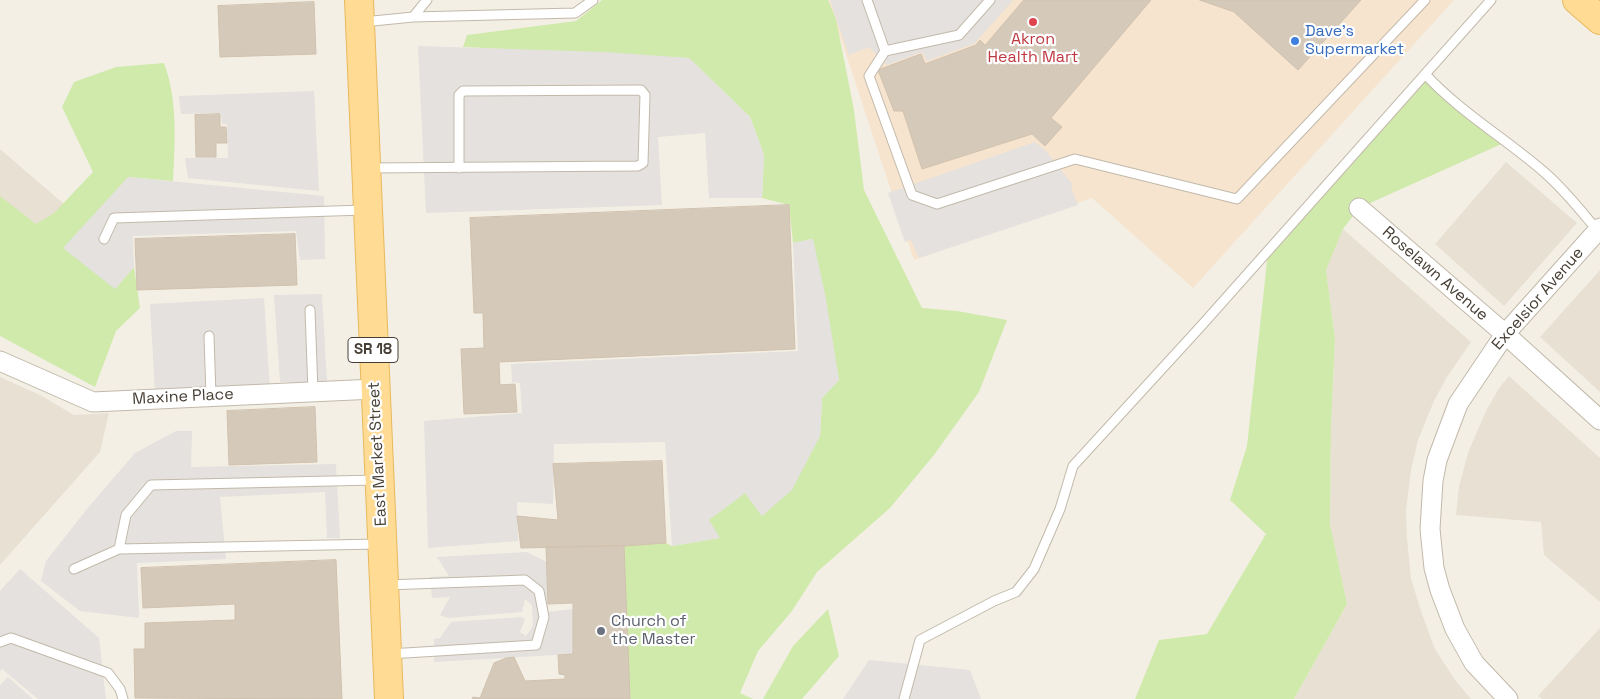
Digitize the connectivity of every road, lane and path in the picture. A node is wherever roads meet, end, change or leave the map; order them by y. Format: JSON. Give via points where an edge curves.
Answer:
{"nodes":[{"id":1,"x":427,"y":0,"type":"edge"},
{"id":2,"x":593,"y":0,"type":"edge"},
{"id":3,"x":867,"y":0,"type":"edge"},
{"id":4,"x":990,"y":0,"type":"edge"},
{"id":5,"x":1425,"y":0,"type":"edge"},
{"id":6,"x":1491,"y":0,"type":"edge"},
{"id":7,"x":1577,"y":0,"type":"edge"},
{"id":8,"x":359,"y":11,"type":"edge"},
{"id":9,"x":413,"y":17,"type":"junction"},
{"id":10,"x":1600,"y":20,"type":"edge"},
{"id":11,"x":885,"y":51,"type":"junction"},
{"id":12,"x":1426,"y":74,"type":"junction"},
{"id":13,"x":366,"y":168,"type":"junction"},
{"id":14,"x":459,"y":168,"type":"junction"},
{"id":15,"x":1359,"y":208,"type":"dead end"},
{"id":16,"x":368,"y":210,"type":"junction"},
{"id":17,"x":1599,"y":231,"type":"edge"},
{"id":18,"x":104,"y":239,"type":"dead end"},
{"id":19,"x":310,"y":310,"type":"dead end"},
{"id":20,"x":1505,"y":334,"type":"junction"},
{"id":21,"x":209,"y":336,"type":"dead end"},
{"id":22,"x":0,"y":361,"type":"edge"},
{"id":23,"x":375,"y":389,"type":"junction"},
{"id":24,"x":313,"y":392,"type":"junction"},
{"id":25,"x":211,"y":396,"type":"junction"},
{"id":26,"x":1600,"y":420,"type":"edge"},
{"id":27,"x":380,"y":480,"type":"junction"},
{"id":28,"x":383,"y":544,"type":"junction"},
{"id":29,"x":119,"y":549,"type":"junction"},
{"id":30,"x":74,"y":569,"type":"dead end"},
{"id":31,"x":384,"y":586,"type":"junction"},
{"id":32,"x":0,"y":642,"type":"edge"},
{"id":33,"x":386,"y":654,"type":"junction"},
{"id":34,"x":123,"y":699,"type":"edge"},
{"id":35,"x":389,"y":699,"type":"edge"},
{"id":36,"x":904,"y":699,"type":"edge"},
{"id":37,"x":1508,"y":699,"type":"edge"}],
"edges":[{"from":1,"to":9,"type":"lane"},
{"from":2,"to":9,"type":"lane","via":[[575,13]]},
{"from":3,"to":11,"type":"lane"},
{"from":4,"to":11,"type":"lane","via":[[958,35]]},
{"from":5,"to":11,"type":"lane","via":[[1238,199],[1075,159],[937,204],[912,195],[869,76]]},
{"from":6,"to":12,"type":"lane"},
{"from":7,"to":10,"type":"main road"},
{"from":8,"to":9,"type":"lane"},
{"from":8,"to":13,"type":"main road","name":"East Market Street","number":"SR 18"},
{"from":12,"to":17,"type":"lane","via":[[1458,105],[1544,172]]},
{"from":12,"to":36,"type":"lane","via":[[1073,466],[1060,509],[1034,569],[1016,592],[920,640]]},
{"from":13,"to":14,"type":"lane"},
{"from":13,"to":16,"type":"main road","name":"East Market Street","number":"SR 18"},
{"from":14,"to":14,"type":"lane","via":[[638,166],[643,163],[645,95],[641,90],[463,91],[459,95]]},
{"from":15,"to":20,"type":"street","name":"Roselawn Avenue"},
{"from":16,"to":18,"type":"lane","via":[[114,218]]},
{"from":16,"to":23,"type":"main road","name":"East Market Street","number":"SR 18"},
{"from":17,"to":20,"type":"street","name":"Excelsior Avenue"},
{"from":19,"to":24,"type":"lane"},
{"from":20,"to":26,"type":"street","name":"Roselawn Avenue"},
{"from":20,"to":37,"type":"street","name":"Excelsior Avenue","via":[[1458,404],[1443,440],[1433,481],[1430,529],[1434,568],[1455,629],[1474,663]]},
{"from":21,"to":25,"type":"lane"},
{"from":22,"to":25,"type":"street","name":"Maxine Place","via":[[94,402]]},
{"from":23,"to":24,"type":"street","name":"Maxine Place"},
{"from":23,"to":27,"type":"main road","name":"East Market Street","number":"SR 18"},
{"from":24,"to":25,"type":"street","name":"Maxine Place"},
{"from":27,"to":28,"type":"main road","name":"East Market Street","number":"SR 18"},
{"from":27,"to":29,"type":"lane","via":[[151,485],[126,515]]},
{"from":28,"to":29,"type":"lane"},
{"from":28,"to":31,"type":"main road","name":"East Market Street","number":"SR 18"},
{"from":29,"to":30,"type":"lane"},
{"from":31,"to":33,"type":"main road","name":"East Market Street","number":"SR 18"},
{"from":31,"to":33,"type":"lane","via":[[525,580],[539,591],[544,617],[536,645]]},
{"from":32,"to":34,"type":"lane","via":[[11,638],[108,673]]},
{"from":33,"to":35,"type":"main road","name":"East Market Street","number":"SR 18"}]}
